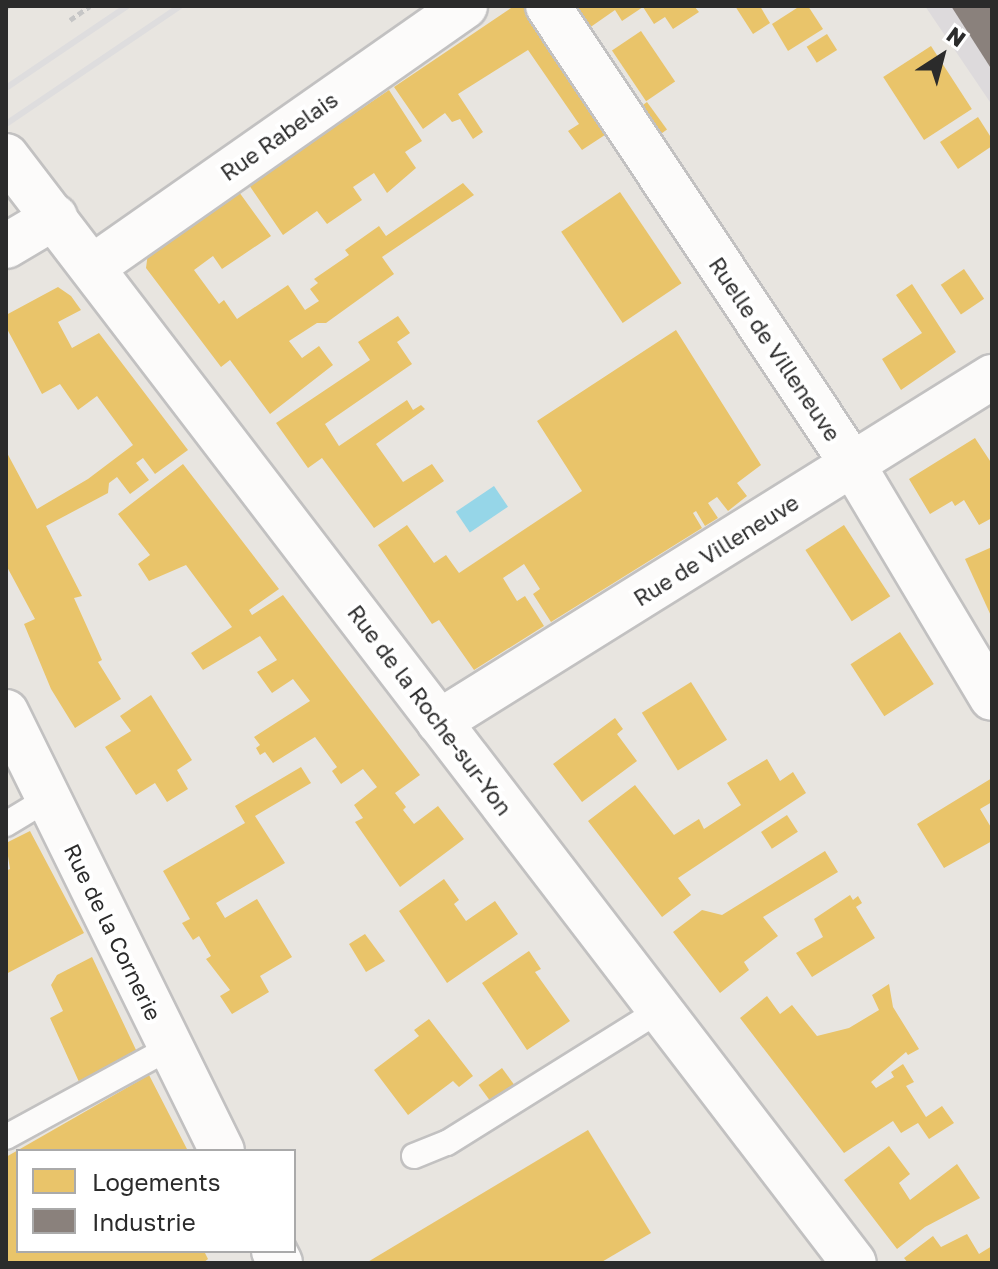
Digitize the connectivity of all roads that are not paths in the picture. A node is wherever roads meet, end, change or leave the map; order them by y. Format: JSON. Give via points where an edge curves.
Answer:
{"nodes":[{"id":1,"x":465,"y":6,"type":"edge"},
{"id":2,"x":548,"y":6,"type":"edge"},
{"id":3,"x":6,"y":156,"type":"edge"},
{"id":4,"x":55,"y":217,"type":"junction"},
{"id":5,"x":6,"y":246,"type":"edge"},
{"id":6,"x":94,"y":266,"type":"junction"},
{"id":7,"x":992,"y":377,"type":"edge"},
{"id":8,"x":853,"y":465,"type":"junction"},
{"id":9,"x":992,"y":698,"type":"edge"},
{"id":10,"x":6,"y":712,"type":"edge"},
{"id":11,"x":439,"y":722,"type":"junction"},
{"id":12,"x":49,"y":798,"type":"junction"},
{"id":13,"x":6,"y":824,"type":"edge"},
{"id":14,"x":660,"y":1010,"type":"junction"},
{"id":15,"x":169,"y":1048,"type":"junction"},
{"id":16,"x":6,"y":1137,"type":"edge"},
{"id":17,"x":221,"y":1149,"type":"edge"},
{"id":18,"x":414,"y":1156,"type":"dead end"},
{"id":19,"x":854,"y":1263,"type":"edge"}],
"edges":[{"from":1,"to":6,"type":"street","name":"Rue Rabelais"},
{"from":2,"to":8,"type":"street","name":"Ruelle de Villeneuve"},
{"from":3,"to":4,"type":"street","name":"Rue de la Roche-sur-Yon"},
{"from":4,"to":5,"type":"street"},
{"from":4,"to":6,"type":"street","name":"Rue de la Roche-sur-Yon"},
{"from":6,"to":11,"type":"street","name":"Rue de la Roche-sur-Yon"},
{"from":7,"to":8,"type":"street","name":"Rue de Villeneuve"},
{"from":8,"to":9,"type":"street","name":"Ruelle de Villeneuve"},
{"from":8,"to":11,"type":"street","name":"Rue de Villeneuve"},
{"from":10,"to":12,"type":"street","name":"Rue de la Cornerie"},
{"from":11,"to":14,"type":"street","name":"Rue de la Roche-sur-Yon"},
{"from":12,"to":13,"type":"lane"},
{"from":12,"to":15,"type":"street","name":"Rue de la Cornerie"},
{"from":14,"to":18,"type":"lane","via":[[447,1143]]},
{"from":14,"to":19,"type":"street","name":"Rue de la Roche-sur-Yon"},
{"from":15,"to":16,"type":"lane"},
{"from":15,"to":17,"type":"street","name":"Rue de la Cornerie"}]}
